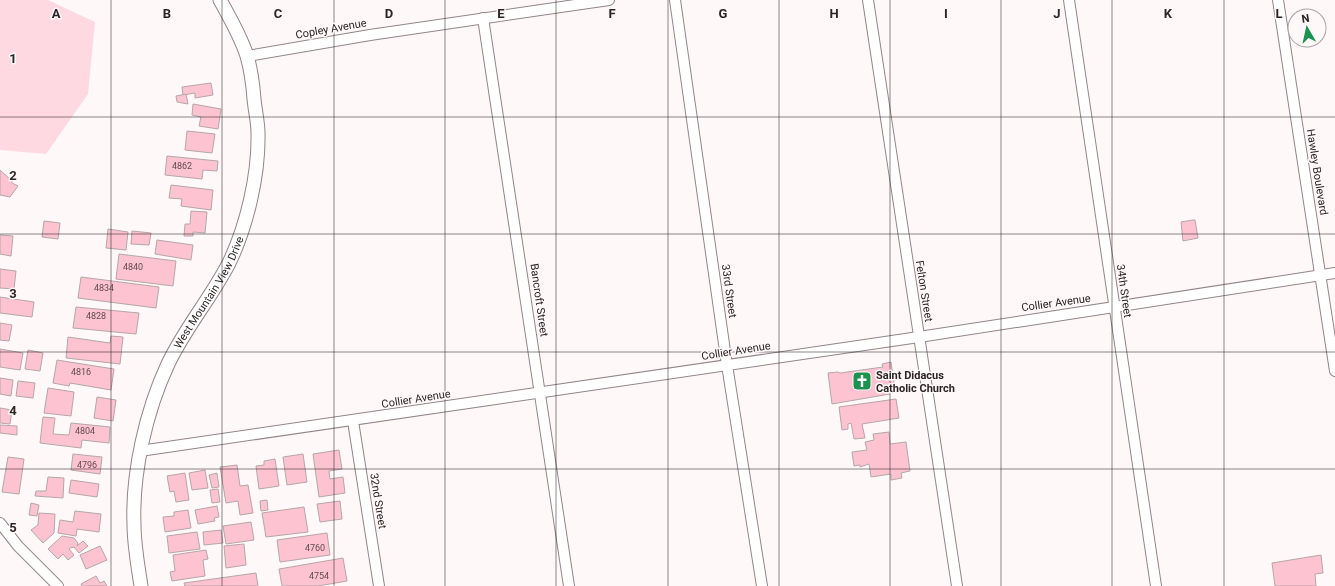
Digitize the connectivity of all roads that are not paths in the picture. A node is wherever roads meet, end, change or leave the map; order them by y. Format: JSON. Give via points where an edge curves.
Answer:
{"nodes":[{"id":1,"x":220,"y":0,"type":"edge"},
{"id":2,"x":609,"y":0,"type":"edge"},
{"id":3,"x":675,"y":0,"type":"edge"},
{"id":4,"x":868,"y":0,"type":"edge"},
{"id":5,"x":1069,"y":0,"type":"edge"},
{"id":6,"x":1278,"y":0,"type":"edge"},
{"id":7,"x":483,"y":18,"type":"junction"},
{"id":8,"x":247,"y":56,"type":"junction"},
{"id":9,"x":1335,"y":273,"type":"edge"},
{"id":10,"x":1320,"y":275,"type":"junction"},
{"id":11,"x":1115,"y":306,"type":"junction"},
{"id":12,"x":919,"y":337,"type":"junction"},
{"id":13,"x":727,"y":365,"type":"junction"},
{"id":14,"x":1335,"y":370,"type":"edge"},
{"id":15,"x":540,"y":392,"type":"junction"},
{"id":16,"x":354,"y":421,"type":"junction"},
{"id":17,"x":140,"y":452,"type":"junction"},
{"id":18,"x":0,"y":523,"type":"edge"},
{"id":19,"x":58,"y":586,"type":"edge"},
{"id":20,"x":141,"y":586,"type":"edge"},
{"id":21,"x":379,"y":586,"type":"edge"},
{"id":22,"x":569,"y":586,"type":"edge"},
{"id":23,"x":762,"y":586,"type":"edge"},
{"id":24,"x":957,"y":586,"type":"edge"},
{"id":25,"x":1156,"y":586,"type":"edge"}],
"edges":[{"from":1,"to":8,"type":"street","name":"West Mountain View Drive"},
{"from":2,"to":7,"type":"street","name":"Copley Avenue"},
{"from":3,"to":13,"type":"street","name":"33rd Street"},
{"from":4,"to":12,"type":"street","name":"Felton Street"},
{"from":5,"to":11,"type":"street","name":"34th Street"},
{"from":6,"to":10,"type":"street","name":"Hawley Boulevard"},
{"from":7,"to":8,"type":"street","name":"Copley Avenue"},
{"from":7,"to":15,"type":"street","name":"Bancroft Street"},
{"from":8,"to":17,"type":"street","name":"West Mountain View Drive","via":[[258,133],[256,170],[241,234],[228,264],[168,364]]},
{"from":9,"to":10,"type":"street","name":"Collier Avenue"},
{"from":10,"to":11,"type":"street","name":"Collier Avenue"},
{"from":10,"to":14,"type":"street","name":"Hawley Boulevard"},
{"from":11,"to":12,"type":"street","name":"Collier Avenue"},
{"from":11,"to":25,"type":"street","name":"34th Street"},
{"from":12,"to":13,"type":"street","name":"Collier Avenue"},
{"from":12,"to":24,"type":"street","name":"Felton Street"},
{"from":13,"to":15,"type":"street","name":"Collier Avenue"},
{"from":13,"to":23,"type":"street","name":"33rd Street"},
{"from":15,"to":16,"type":"street","name":"Collier Avenue"},
{"from":15,"to":22,"type":"street","name":"Bancroft Street"},
{"from":16,"to":17,"type":"street","name":"Collier Avenue"},
{"from":16,"to":21,"type":"street","name":"32nd Street"},
{"from":17,"to":20,"type":"street","name":"West Mountain View Drive","via":[[134,524]]},
{"from":18,"to":19,"type":"street","via":[[18,546]]}]}
